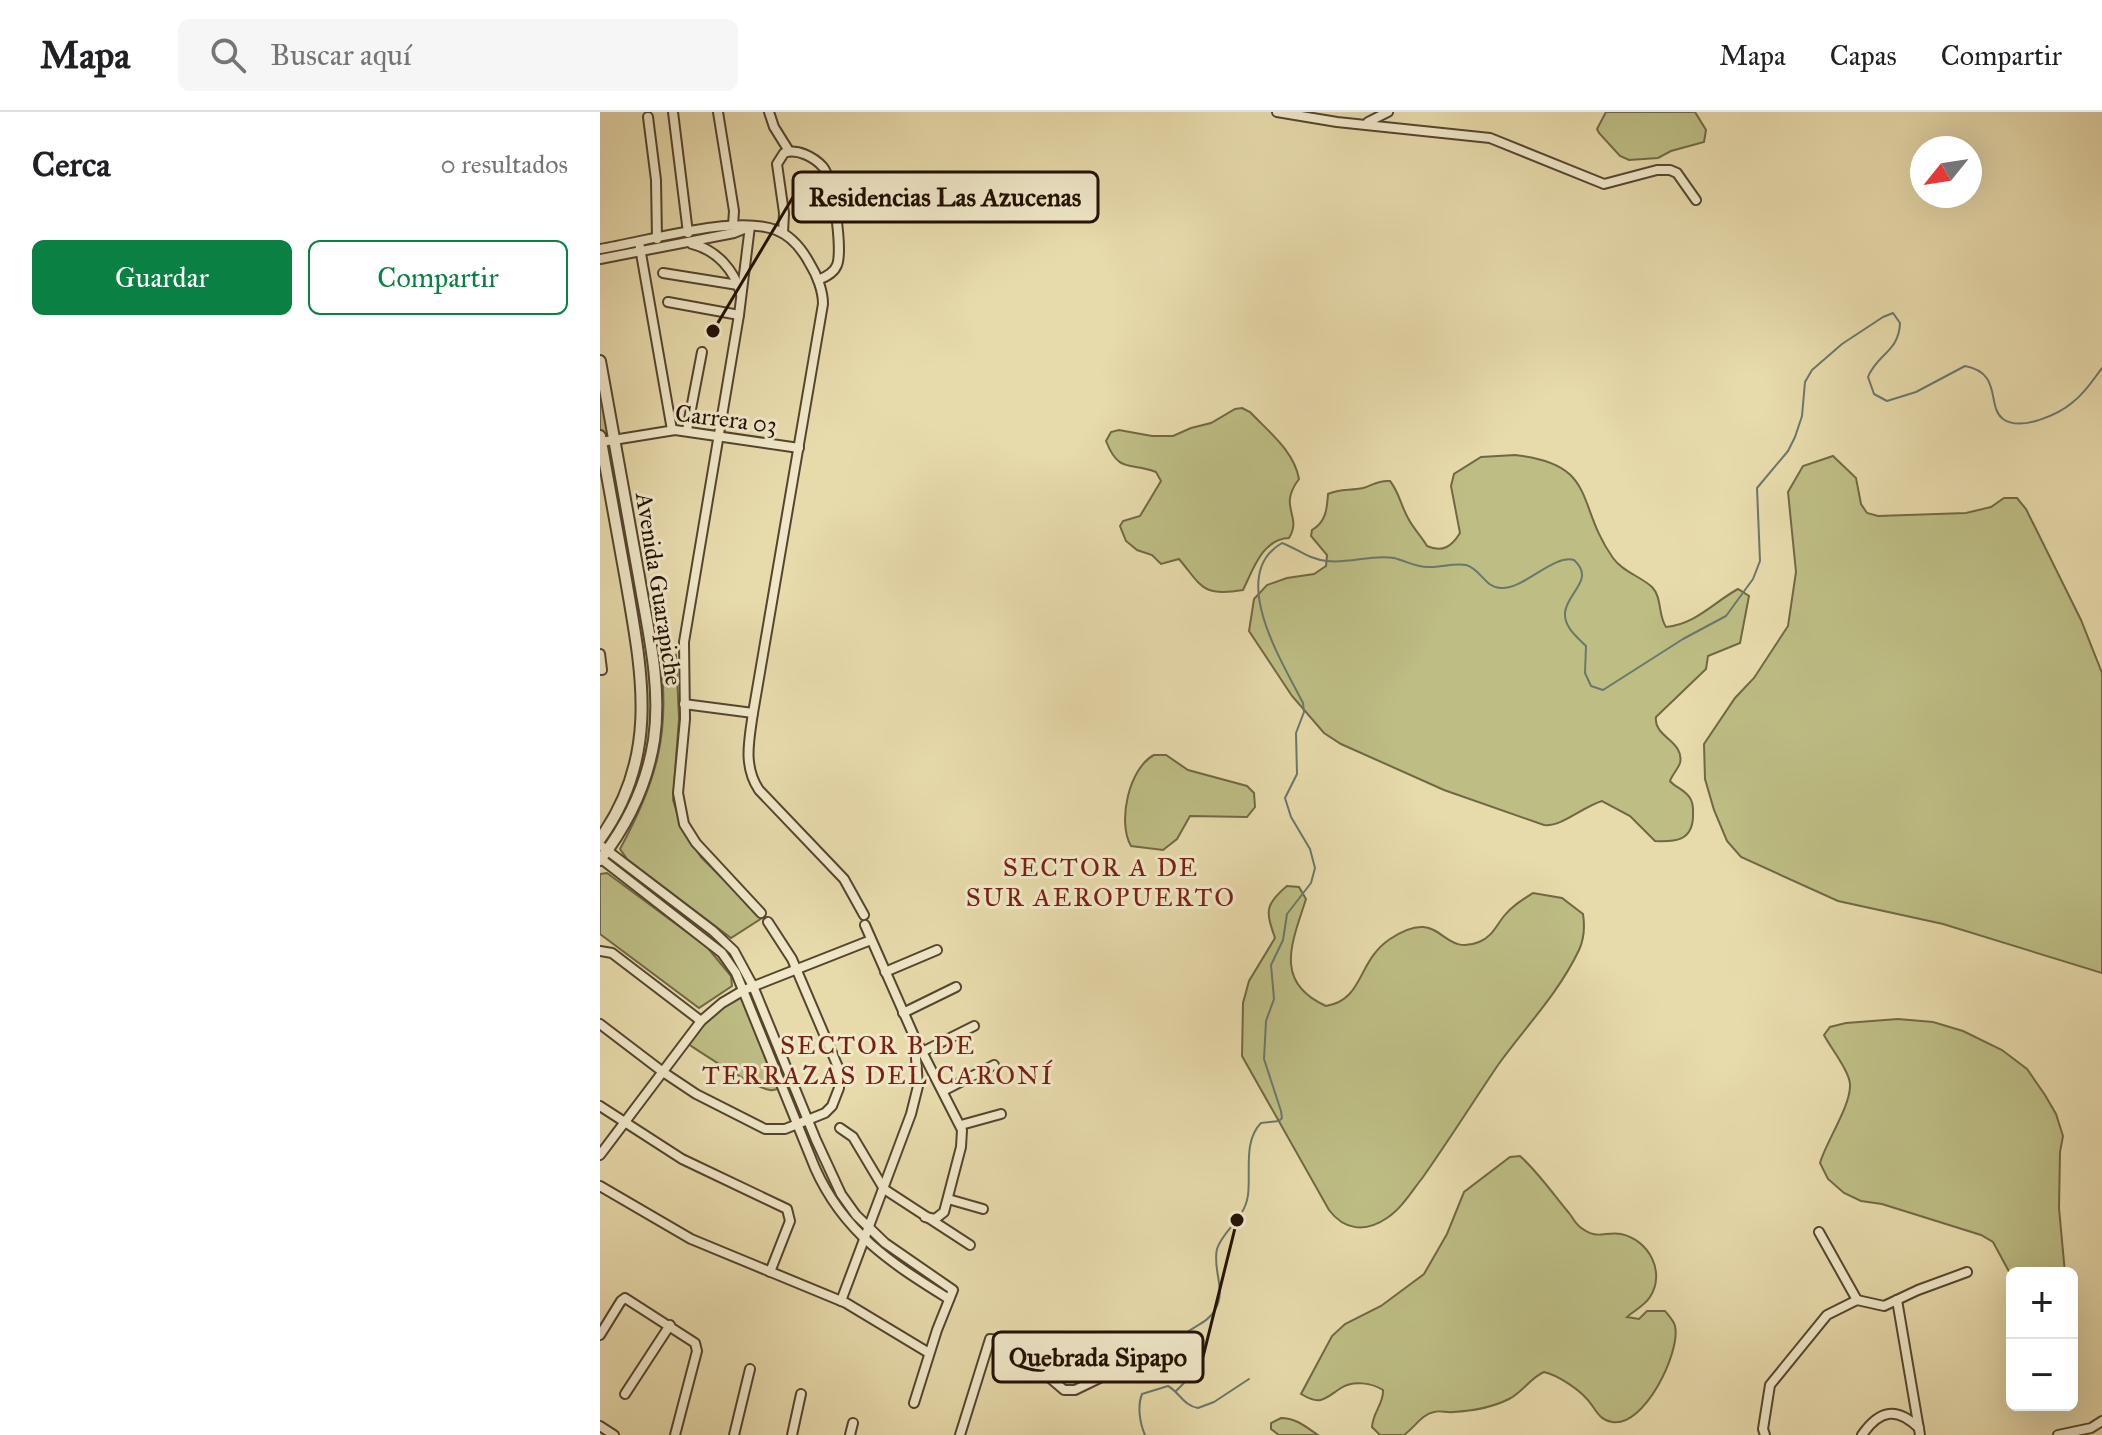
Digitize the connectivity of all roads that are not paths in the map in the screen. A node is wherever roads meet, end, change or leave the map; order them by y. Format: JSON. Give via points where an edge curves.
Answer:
{"nodes":[{"id":1,"x":673,"y":112,"type":"edge"},
{"id":2,"x":718,"y":112,"type":"edge"},
{"id":3,"x":769,"y":112,"type":"edge"},
{"id":4,"x":1277,"y":112,"type":"edge"},
{"id":5,"x":1388,"y":112,"type":"edge"},
{"id":6,"x":648,"y":117,"type":"dead end"},
{"id":7,"x":1365,"y":123,"type":"junction"},
{"id":8,"x":789,"y":151,"type":"junction"},
{"id":9,"x":1696,"y":200,"type":"dead end"},
{"id":10,"x":733,"y":225,"type":"junction"},
{"id":11,"x":750,"y":226,"type":"junction"},
{"id":12,"x":783,"y":233,"type":"junction"},
{"id":13,"x":687,"y":238,"type":"junction"},
{"id":14,"x":657,"y":239,"type":"junction"},
{"id":15,"x":640,"y":247,"type":"junction"},
{"id":16,"x":600,"y":249,"type":"edge"},
{"id":17,"x":600,"y":259,"type":"edge"},
{"id":18,"x":663,"y":273,"type":"dead end"},
{"id":19,"x":818,"y":280,"type":"junction"},
{"id":20,"x":738,"y":285,"type":"junction"},
{"id":21,"x":742,"y":297,"type":"junction"},
{"id":22,"x":668,"y":302,"type":"dead end"},
{"id":23,"x":739,"y":315,"type":"junction"},
{"id":24,"x":702,"y":352,"type":"dead end"},
{"id":25,"x":600,"y":361,"type":"edge"},
{"id":26,"x":672,"y":430,"type":"junction"},
{"id":27,"x":687,"y":430,"type":"junction"},
{"id":28,"x":717,"y":436,"type":"junction"},
{"id":29,"x":601,"y":439,"type":"edge"},
{"id":30,"x":614,"y":439,"type":"junction"},
{"id":31,"x":799,"y":448,"type":"junction"},
{"id":32,"x":600,"y":654,"type":"edge"},
{"id":33,"x":602,"y":670,"type":"dead end"},
{"id":34,"x":684,"y":704,"type":"junction"},
{"id":35,"x":753,"y":713,"type":"junction"},
{"id":36,"x":601,"y":852,"type":"edge"},
{"id":37,"x":761,"y":913,"type":"dead end"},
{"id":38,"x":864,"y":915,"type":"dead end"},
{"id":39,"x":768,"y":922,"type":"dead end"},
{"id":40,"x":865,"y":925,"type":"dead end"},
{"id":41,"x":871,"y":940,"type":"junction"},
{"id":42,"x":937,"y":950,"type":"dead end"},
{"id":43,"x":600,"y":951,"type":"edge"},
{"id":44,"x":796,"y":969,"type":"junction"},
{"id":45,"x":885,"y":972,"type":"junction"},
{"id":46,"x":753,"y":986,"type":"junction"},
{"id":47,"x":956,"y":987,"type":"dead end"},
{"id":48,"x":744,"y":990,"type":"junction"},
{"id":49,"x":903,"y":1013,"type":"junction"},
{"id":50,"x":701,"y":1021,"type":"junction"},
{"id":51,"x":600,"y":1024,"type":"edge"},
{"id":52,"x":974,"y":1026,"type":"dead end"},
{"id":53,"x":914,"y":1036,"type":"junction"},
{"id":54,"x":922,"y":1052,"type":"junction"},
{"id":55,"x":994,"y":1065,"type":"dead end"},
{"id":56,"x":663,"y":1072,"type":"junction"},
{"id":57,"x":943,"y":1091,"type":"junction"},
{"id":58,"x":600,"y":1106,"type":"edge"},
{"id":59,"x":1001,"y":1114,"type":"dead end"},
{"id":60,"x":808,"y":1121,"type":"junction"},
{"id":61,"x":624,"y":1123,"type":"junction"},
{"id":62,"x":798,"y":1125,"type":"junction"},
{"id":63,"x":961,"y":1125,"type":"junction"},
{"id":64,"x":840,"y":1128,"type":"dead end"},
{"id":65,"x":600,"y":1155,"type":"edge"},
{"id":66,"x":600,"y":1186,"type":"edge"},
{"id":67,"x":884,"y":1189,"type":"junction"},
{"id":68,"x":948,"y":1199,"type":"junction"},
{"id":69,"x":983,"y":1209,"type":"dead end"},
{"id":70,"x":925,"y":1217,"type":"junction"},
{"id":71,"x":868,"y":1227,"type":"junction"},
{"id":72,"x":1819,"y":1232,"type":"dead end"},
{"id":73,"x":863,"y":1239,"type":"junction"},
{"id":74,"x":970,"y":1245,"type":"dead end"},
{"id":75,"x":770,"y":1272,"type":"junction"},
{"id":76,"x":1967,"y":1272,"type":"dead end"},
{"id":77,"x":949,"y":1299,"type":"junction"},
{"id":78,"x":1857,"y":1300,"type":"junction"},
{"id":79,"x":1897,"y":1300,"type":"junction"},
{"id":80,"x":841,"y":1301,"type":"junction"},
{"id":81,"x":670,"y":1325,"type":"junction"},
{"id":82,"x":600,"y":1335,"type":"edge"},
{"id":83,"x":929,"y":1353,"type":"junction"},
{"id":84,"x":750,"y":1369,"type":"dead end"},
{"id":85,"x":1114,"y":1371,"type":"dead end"},
{"id":86,"x":625,"y":1394,"type":"dead end"},
{"id":87,"x":801,"y":1394,"type":"dead end"},
{"id":88,"x":914,"y":1403,"type":"dead end"},
{"id":89,"x":2101,"y":1422,"type":"edge"},
{"id":90,"x":853,"y":1423,"type":"dead end"},
{"id":91,"x":600,"y":1426,"type":"edge"},
{"id":92,"x":1920,"y":1432,"type":"edge"},
{"id":93,"x":614,"y":1435,"type":"edge"},
{"id":94,"x":675,"y":1435,"type":"edge"},
{"id":95,"x":734,"y":1435,"type":"edge"},
{"id":96,"x":792,"y":1435,"type":"edge"},
{"id":97,"x":850,"y":1435,"type":"edge"},
{"id":98,"x":960,"y":1435,"type":"edge"},
{"id":99,"x":1765,"y":1435,"type":"edge"},
{"id":100,"x":1862,"y":1435,"type":"edge"},
{"id":101,"x":2058,"y":1435,"type":"edge"}],
"edges":[{"from":1,"to":13,"type":"street"},
{"from":2,"to":10,"type":"street"},
{"from":3,"to":8,"type":"street"},
{"from":4,"to":7,"type":"street"},
{"from":5,"to":7,"type":"street"},
{"from":6,"to":14,"type":"street"},
{"from":7,"to":9,"type":"street","via":[[1490,138],[1604,184],[1670,170]]},
{"from":8,"to":12,"type":"street","via":[[777,164]]},
{"from":8,"to":19,"type":"street","via":[[822,165],[828,179],[838,261]]},
{"from":10,"to":11,"type":"street"},
{"from":10,"to":13,"type":"street"},
{"from":11,"to":12,"type":"street"},
{"from":11,"to":13,"type":"street"},
{"from":11,"to":21,"type":"street"},
{"from":12,"to":19,"type":"street","via":[[802,250]]},
{"from":13,"to":14,"type":"street"},
{"from":13,"to":15,"type":"street"},
{"from":13,"to":20,"type":"street","via":[[719,258]]},
{"from":14,"to":15,"type":"street"},
{"from":15,"to":16,"type":"street"},
{"from":15,"to":17,"type":"street"},
{"from":15,"to":26,"type":"street"},
{"from":18,"to":20,"type":"street"},
{"from":19,"to":31,"type":"street","via":[[823,304]]},
{"from":20,"to":21,"type":"street"},
{"from":21,"to":23,"type":"street"},
{"from":22,"to":23,"type":"street"},
{"from":23,"to":28,"type":"street"},
{"from":24,"to":27,"type":"street"},
{"from":25,"to":30,"type":"street","name":"Avenida Guarapiche"},
{"from":26,"to":27,"type":"street","name":"Carrera 03"},
{"from":26,"to":30,"type":"street","name":"Carrera 03"},
{"from":27,"to":28,"type":"street","name":"Carrera 03"},
{"from":28,"to":31,"type":"street","name":"Carrera 03"},
{"from":28,"to":34,"type":"street","via":[[684,642]]},
{"from":29,"to":30,"type":"street","name":"Carrera 03"},
{"from":29,"to":36,"type":"street","name":"Avenida Guarapiche","via":[[643,709],[630,780]]},
{"from":30,"to":36,"type":"street","name":"Avenida Guarapiche","via":[[657,703],[648,770],[630,816]]},
{"from":31,"to":35,"type":"street"},
{"from":32,"to":33,"type":"street"},
{"from":34,"to":35,"type":"street"},
{"from":34,"to":37,"type":"street","via":[[678,793],[684,824]]},
{"from":35,"to":38,"type":"street","via":[[748,759],[755,783],[844,879]]},
{"from":36,"to":46,"type":"street","via":[[723,938]]},
{"from":36,"to":48,"type":"street","via":[[716,947]]},
{"from":39,"to":44,"type":"street"},
{"from":40,"to":41,"type":"street"},
{"from":41,"to":44,"type":"street"},
{"from":41,"to":45,"type":"street"},
{"from":42,"to":45,"type":"street"},
{"from":43,"to":50,"type":"street","via":[[612,953]]},
{"from":44,"to":46,"type":"street"},
{"from":44,"to":60,"type":"street","via":[[840,1080],[829,1110]]},
{"from":45,"to":49,"type":"street"},
{"from":46,"to":48,"type":"street"},
{"from":46,"to":60,"type":"street"},
{"from":47,"to":49,"type":"street"},
{"from":48,"to":50,"type":"street"},
{"from":48,"to":62,"type":"street"},
{"from":49,"to":53,"type":"street"},
{"from":50,"to":56,"type":"street"},
{"from":51,"to":56,"type":"street"},
{"from":52,"to":54,"type":"street"},
{"from":53,"to":54,"type":"street"},
{"from":53,"to":67,"type":"street","via":[[915,1099]]},
{"from":54,"to":57,"type":"street"},
{"from":55,"to":57,"type":"street"},
{"from":56,"to":61,"type":"street"},
{"from":56,"to":62,"type":"street","via":[[765,1129]]},
{"from":57,"to":63,"type":"street"},
{"from":58,"to":61,"type":"street"},
{"from":59,"to":63,"type":"street"},
{"from":60,"to":62,"type":"street"},
{"from":60,"to":71,"type":"street","via":[[836,1186]]},
{"from":61,"to":65,"type":"street"},
{"from":61,"to":75,"type":"street","via":[[703,1170],[787,1209],[790,1221]]},
{"from":62,"to":73,"type":"street","via":[[824,1186]]},
{"from":63,"to":68,"type":"street"},
{"from":64,"to":67,"type":"street","via":[[853,1137]]},
{"from":66,"to":75,"type":"street","via":[[674,1230]]},
{"from":67,"to":70,"type":"street"},
{"from":67,"to":71,"type":"street"},
{"from":68,"to":69,"type":"street"},
{"from":68,"to":70,"type":"street","via":[[942,1215]]},
{"from":70,"to":74,"type":"street"},
{"from":71,"to":73,"type":"street"},
{"from":71,"to":77,"type":"street","via":[[953,1290]]},
{"from":72,"to":78,"type":"street"},
{"from":73,"to":77,"type":"street"},
{"from":73,"to":80,"type":"street"},
{"from":75,"to":80,"type":"street"},
{"from":76,"to":79,"type":"street"},
{"from":77,"to":83,"type":"street"},
{"from":78,"to":79,"type":"street","via":[[1884,1306]]},
{"from":78,"to":99,"type":"street","via":[[1827,1315],[1770,1385]]},
{"from":79,"to":92,"type":"street"},
{"from":80,"to":83,"type":"street"},
{"from":81,"to":82,"type":"street","via":[[625,1298]]},
{"from":81,"to":86,"type":"street"},
{"from":81,"to":94,"type":"street","via":[[692,1340],[697,1351]]},
{"from":83,"to":88,"type":"street"},
{"from":84,"to":95,"type":"street"},
{"from":85,"to":98,"type":"street","via":[[1064,1390],[1009,1343],[990,1339]]},
{"from":87,"to":96,"type":"street"},
{"from":89,"to":101,"type":"street"},
{"from":90,"to":97,"type":"street"},
{"from":91,"to":93,"type":"street"},
{"from":92,"to":100,"type":"street","via":[[1902,1414],[1893,1413]]}]}
